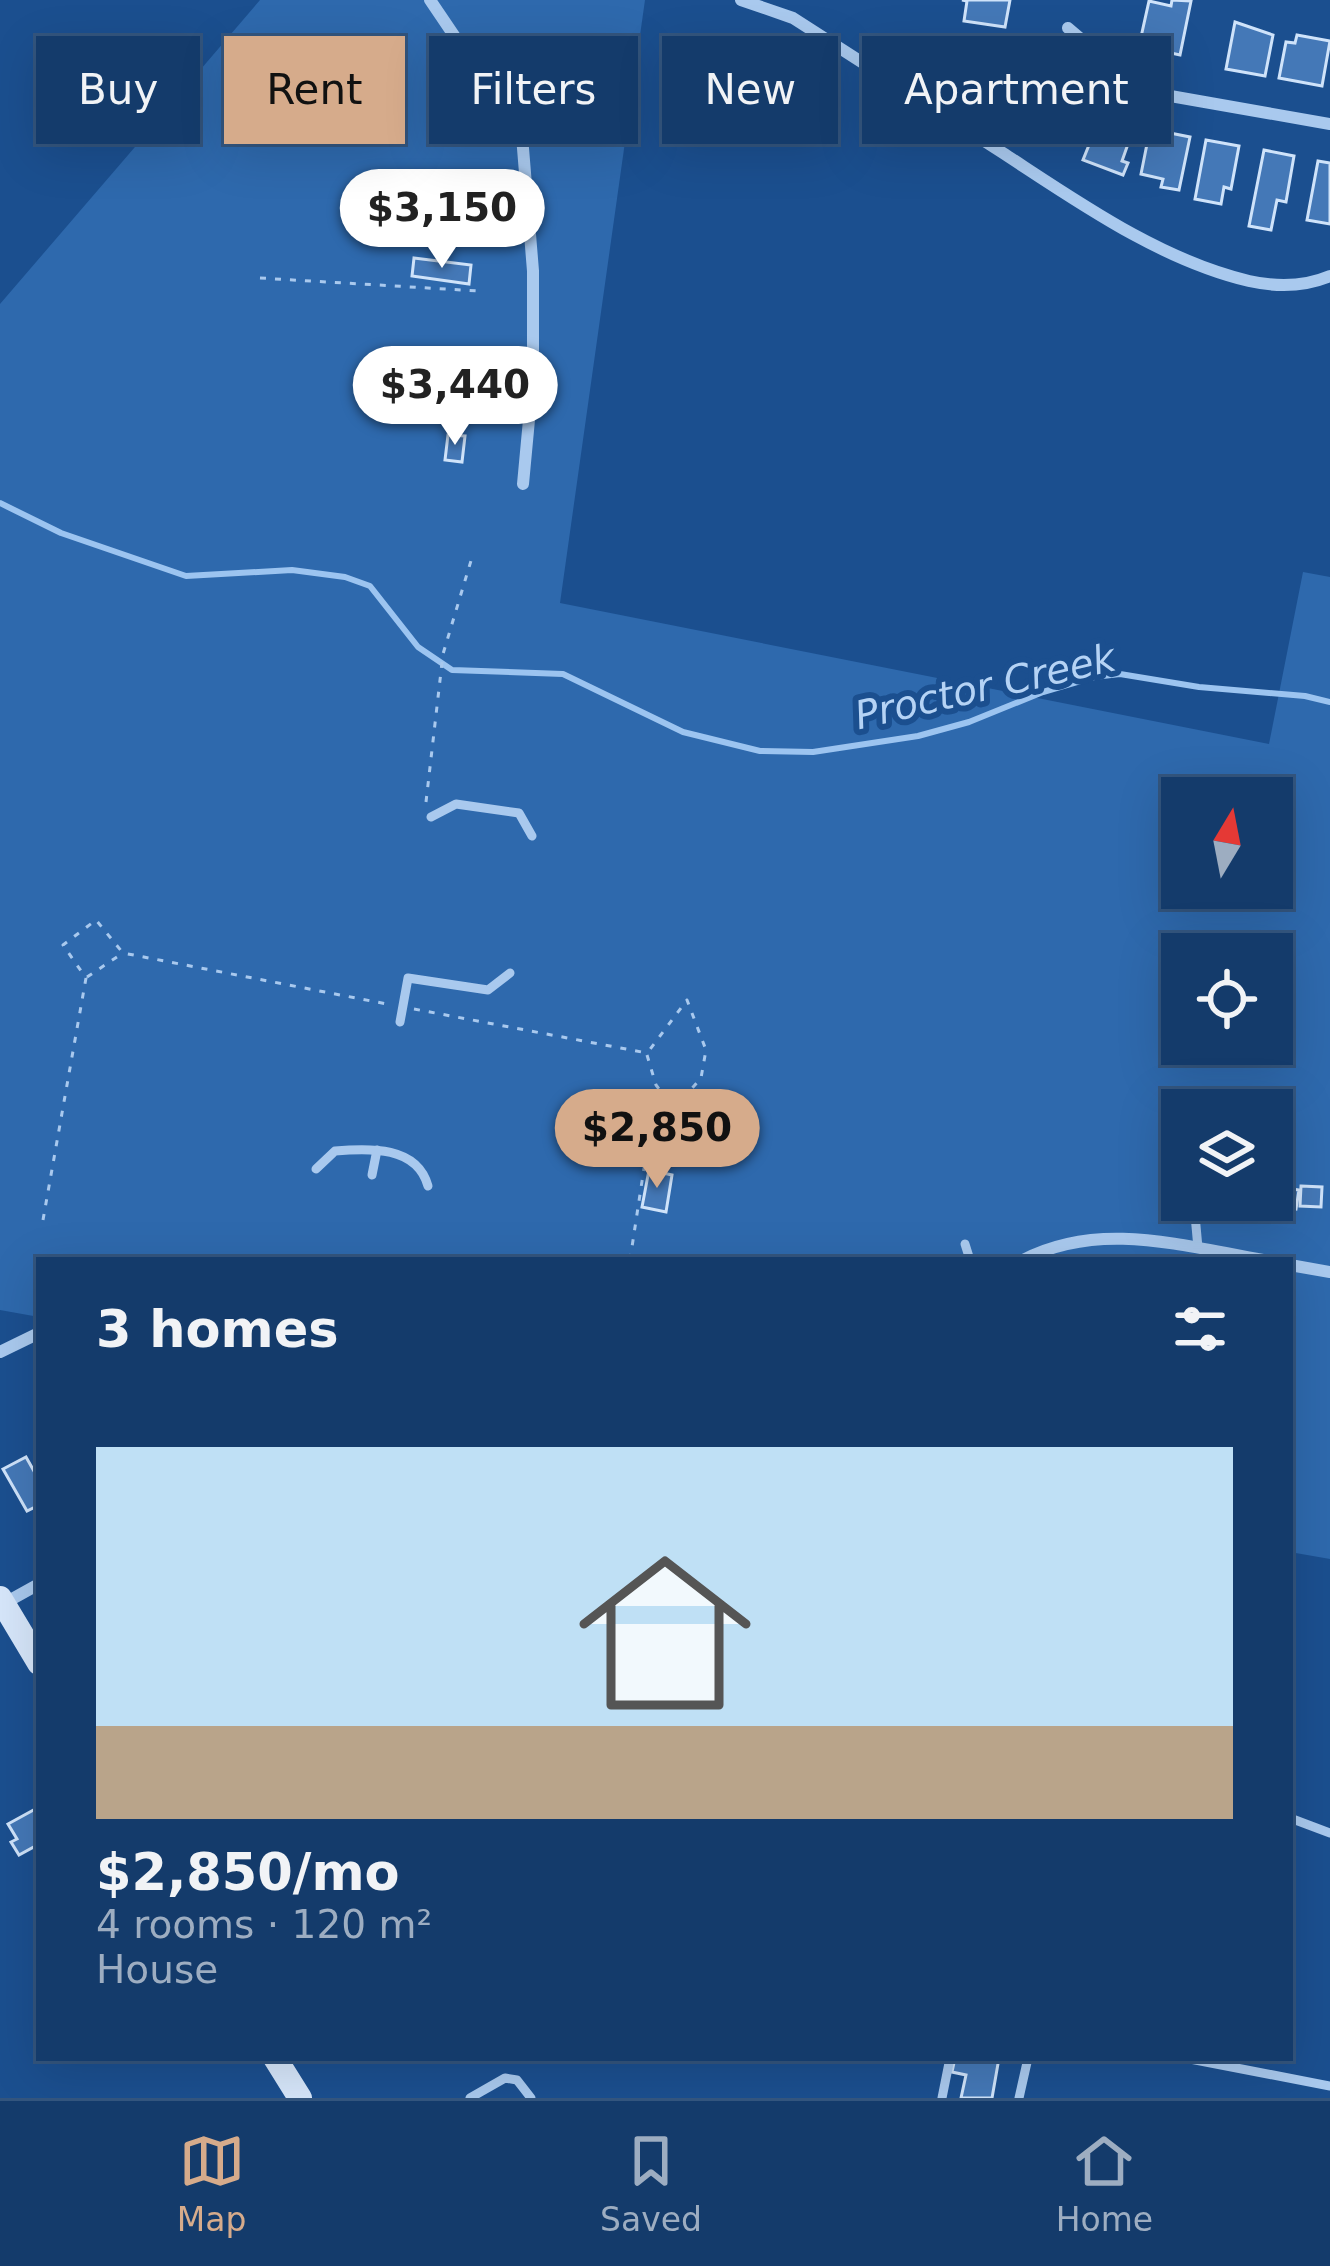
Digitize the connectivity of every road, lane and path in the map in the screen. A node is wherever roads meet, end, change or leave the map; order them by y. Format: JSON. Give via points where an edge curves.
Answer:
{"nodes":[{"id":1,"x":430,"y":0,"type":"edge"},
{"id":2,"x":741,"y":0,"type":"edge"},
{"id":3,"x":1069,"y":28,"type":"dead end"},
{"id":4,"x":1330,"y":124,"type":"edge"},
{"id":5,"x":1330,"y":276,"type":"edge"},
{"id":6,"x":260,"y":278,"type":"dead end"},
{"id":7,"x":479,"y":291,"type":"dead end"},
{"id":8,"x":523,"y":484,"type":"dead end"},
{"id":9,"x":473,"y":554,"type":"dead end"},
{"id":10,"x":428,"y":815,"type":"joint"},
{"id":11,"x":532,"y":836,"type":"dead end"},
{"id":12,"x":123,"y":953,"type":"junction"},
{"id":13,"x":510,"y":973,"type":"dead end"},
{"id":14,"x":86,"y":978,"type":"junction"},
{"id":15,"x":402,"y":1006,"type":"junction"},
{"id":16,"x":400,"y":1022,"type":"dead end"},
{"id":17,"x":647,"y":1053,"type":"junction"},
{"id":18,"x":674,"y":1109,"type":"junction"},
{"id":19,"x":376,"y":1150,"type":"junction"},
{"id":20,"x":316,"y":1169,"type":"dead end"},
{"id":21,"x":372,"y":1175,"type":"dead end"},
{"id":22,"x":428,"y":1186,"type":"dead end"},
{"id":23,"x":43,"y":1220,"type":"dead end"},
{"id":24,"x":1196,"y":1221,"type":"edge"},
{"id":25,"x":965,"y":1244,"type":"dead end"},
{"id":26,"x":1198,"y":1248,"type":"junction"},
{"id":27,"x":630,"y":1257,"type":"edge"},
{"id":28,"x":969,"y":1257,"type":"edge"},
{"id":29,"x":1030,"y":1257,"type":"edge"},
{"id":30,"x":1247,"y":1257,"type":"edge"},
{"id":31,"x":1293,"y":1266,"type":"edge"},
{"id":32,"x":1330,"y":1272,"type":"edge"},
{"id":33,"x":36,"y":1335,"type":"edge"},
{"id":34,"x":0,"y":1352,"type":"edge"},
{"id":35,"x":36,"y":1585,"type":"edge"},
{"id":36,"x":2,"y":1601,"type":"edge"},
{"id":37,"x":36,"y":1658,"type":"edge"},
{"id":38,"x":1293,"y":1819,"type":"edge"},
{"id":39,"x":1330,"y":1833,"type":"edge"},
{"id":40,"x":277,"y":2061,"type":"edge"},
{"id":41,"x":949,"y":2061,"type":"edge"},
{"id":42,"x":1027,"y":2061,"type":"edge"},
{"id":43,"x":1201,"y":2061,"type":"edge"},
{"id":44,"x":1330,"y":2086,"type":"edge"},
{"id":45,"x":300,"y":2098,"type":"edge"},
{"id":46,"x":470,"y":2098,"type":"edge"},
{"id":47,"x":531,"y":2098,"type":"edge"},
{"id":48,"x":942,"y":2098,"type":"edge"},
{"id":49,"x":1019,"y":2098,"type":"edge"}],
"edges":[{"from":1,"to":8,"type":"street","via":[[522,136],[533,271]]},
{"from":2,"to":5,"type":"street","via":[[793,18],[1073,198],[1212,270],[1281,285]]},
{"from":3,"to":4,"type":"street","via":[[1142,92]]},
{"from":6,"to":7,"type":"path"},
{"from":9,"to":10,"type":"path","via":[[443,654]]},
{"from":10,"to":11,"type":"lane","via":[[456,804],[519,812]]},
{"from":12,"to":14,"type":"path"},
{"from":12,"to":14,"type":"path","via":[[96,920],[63,945]]},
{"from":12,"to":15,"type":"path"},
{"from":13,"to":15,"type":"lane","via":[[488,990],[408,978]]},
{"from":14,"to":23,"type":"path"},
{"from":15,"to":16,"type":"lane"},
{"from":15,"to":17,"type":"path"},
{"from":17,"to":18,"type":"path"},
{"from":17,"to":18,"type":"path","via":[[687,1000],[706,1050],[701,1078]]},
{"from":18,"to":27,"type":"path","via":[[669,1134],[660,1133],[646,1155]]},
{"from":19,"to":20,"type":"lane","via":[[334,1151]]},
{"from":19,"to":21,"type":"lane"},
{"from":19,"to":22,"type":"lane","via":[[398,1153],[424,1171]]},
{"from":24,"to":26,"type":"lane"},
{"from":25,"to":28,"type":"lane"},
{"from":26,"to":29,"type":"street","via":[[1111,1236]]},
{"from":26,"to":30,"type":"street"},
{"from":31,"to":32,"type":"street"},
{"from":33,"to":34,"type":"street"},
{"from":35,"to":36,"type":"street"},
{"from":36,"to":37,"type":"main road"},
{"from":38,"to":39,"type":"lane"},
{"from":40,"to":45,"type":"main road"},
{"from":41,"to":48,"type":"lane"},
{"from":42,"to":49,"type":"lane"},
{"from":43,"to":44,"type":"lane"},
{"from":46,"to":47,"type":"lane","via":[[505,2078]]}]}
